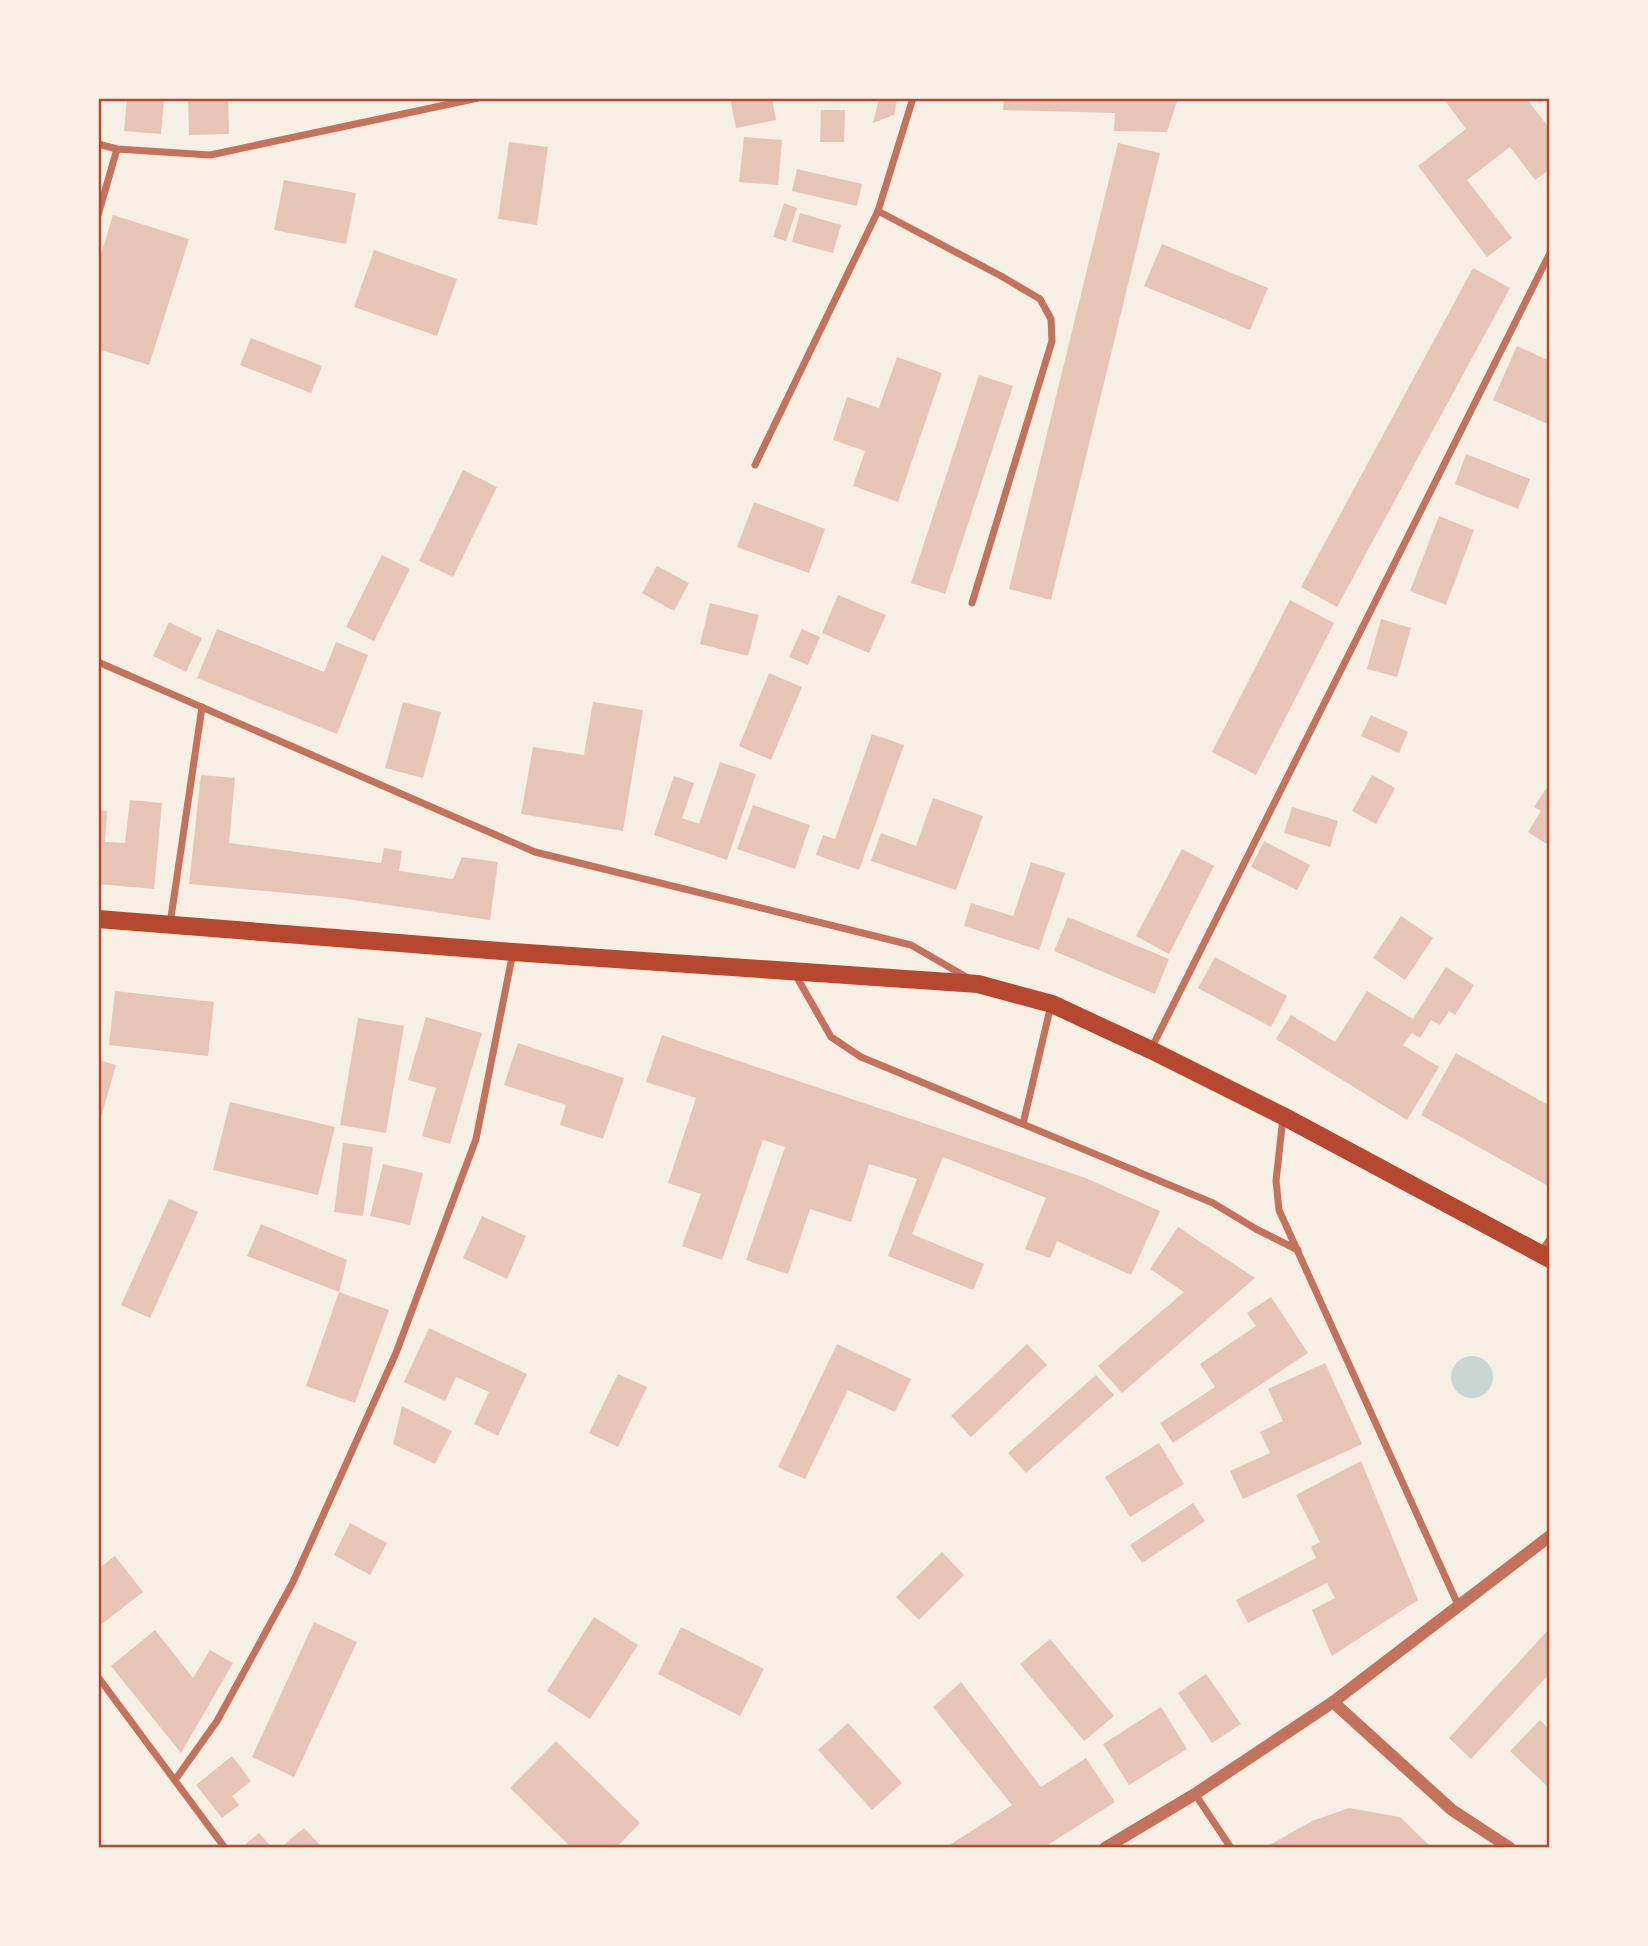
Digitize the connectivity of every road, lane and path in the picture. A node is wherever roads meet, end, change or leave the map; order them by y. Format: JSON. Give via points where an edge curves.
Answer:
{"nodes":[{"id":1,"x":478,"y":98,"type":"edge"},
{"id":2,"x":913,"y":98,"type":"edge"},
{"id":3,"x":98,"y":144,"type":"edge"},
{"id":4,"x":117,"y":149,"type":"junction"},
{"id":5,"x":878,"y":211,"type":"junction"},
{"id":6,"x":98,"y":215,"type":"edge"},
{"id":7,"x":1550,"y":253,"type":"edge"},
{"id":8,"x":755,"y":465,"type":"dead end"},
{"id":9,"x":972,"y":603,"type":"dead end"},
{"id":10,"x":98,"y":662,"type":"edge"},
{"id":11,"x":202,"y":707,"type":"junction"},
{"id":12,"x":98,"y":919,"type":"edge"},
{"id":13,"x":170,"y":924,"type":"junction"},
{"id":14,"x":513,"y":952,"type":"junction"},
{"id":15,"x":793,"y":970,"type":"junction"},
{"id":16,"x":978,"y":984,"type":"junction"},
{"id":17,"x":1052,"y":1004,"type":"junction"},
{"id":18,"x":1151,"y":1050,"type":"junction"},
{"id":19,"x":1283,"y":1116,"type":"junction"},
{"id":20,"x":1023,"y":1124,"type":"junction"},
{"id":21,"x":1298,"y":1250,"type":"junction"},
{"id":22,"x":1547,"y":1251,"type":"edge"},
{"id":23,"x":1550,"y":1536,"type":"edge"},
{"id":24,"x":1459,"y":1606,"type":"junction"},
{"id":25,"x":98,"y":1677,"type":"edge"},
{"id":26,"x":1333,"y":1702,"type":"junction"},
{"id":27,"x":175,"y":1780,"type":"junction"},
{"id":28,"x":1195,"y":1794,"type":"junction"},
{"id":29,"x":225,"y":1848,"type":"edge"},
{"id":30,"x":1105,"y":1848,"type":"edge"},
{"id":31,"x":1231,"y":1848,"type":"edge"},
{"id":32,"x":1510,"y":1848,"type":"edge"}],
"edges":[{"from":1,"to":4,"type":"street","via":[[210,155]]},
{"from":2,"to":5,"type":"street"},
{"from":3,"to":4,"type":"street"},
{"from":4,"to":6,"type":"street"},
{"from":5,"to":8,"type":"street"},
{"from":5,"to":9,"type":"street","via":[[1040,299],[1051,319],[1052,341]]},
{"from":7,"to":18,"type":"street"},
{"from":10,"to":11,"type":"street"},
{"from":11,"to":13,"type":"street"},
{"from":11,"to":16,"type":"street","via":[[535,852],[911,944]]},
{"from":12,"to":13,"type":"main road"},
{"from":13,"to":14,"type":"main road"},
{"from":14,"to":15,"type":"main road"},
{"from":14,"to":27,"type":"street","via":[[476,1139],[396,1353],[293,1582],[217,1721]]},
{"from":15,"to":16,"type":"main road"},
{"from":15,"to":20,"type":"street","via":[[831,1037],[861,1057]]},
{"from":16,"to":17,"type":"main road"},
{"from":17,"to":18,"type":"main road"},
{"from":17,"to":20,"type":"street"},
{"from":18,"to":19,"type":"main road"},
{"from":19,"to":21,"type":"street","via":[[1276,1181],[1279,1210]]},
{"from":19,"to":22,"type":"main road"},
{"from":20,"to":21,"type":"street","via":[[1213,1203]]},
{"from":21,"to":24,"type":"street"},
{"from":23,"to":24,"type":"street"},
{"from":24,"to":26,"type":"street"},
{"from":25,"to":27,"type":"street"},
{"from":26,"to":28,"type":"street"},
{"from":26,"to":32,"type":"street","via":[[1451,1810]]},
{"from":27,"to":29,"type":"street"},
{"from":28,"to":30,"type":"street"},
{"from":28,"to":31,"type":"street"}]}
